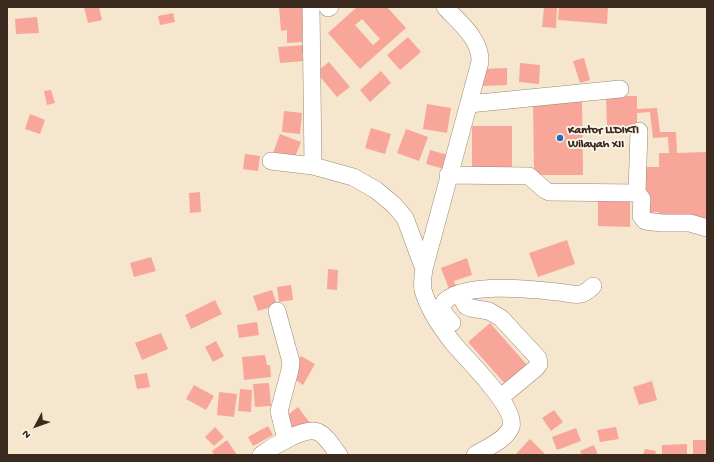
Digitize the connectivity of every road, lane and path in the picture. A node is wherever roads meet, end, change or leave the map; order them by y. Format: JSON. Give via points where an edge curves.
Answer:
{"nodes":[{"id":1,"x":311,"y":7,"type":"edge"},
{"id":2,"x":445,"y":7,"type":"edge"},
{"id":3,"x":620,"y":88,"type":"dead end"},
{"id":4,"x":469,"y":104,"type":"junction"},
{"id":5,"x":639,"y":131,"type":"dead end"},
{"id":6,"x":271,"y":161,"type":"dead end"},
{"id":7,"x":313,"y":166,"type":"junction"},
{"id":8,"x":448,"y":175,"type":"junction"},
{"id":9,"x":637,"y":193,"type":"junction"},
{"id":10,"x":707,"y":228,"type":"edge"},
{"id":11,"x":424,"y":269,"type":"junction"},
{"id":12,"x":593,"y":286,"type":"dead end"},
{"id":13,"x":459,"y":294,"type":"junction"},
{"id":14,"x":277,"y":311,"type":"dead end"},
{"id":15,"x":504,"y":394,"type":"junction"},
{"id":16,"x":286,"y":440,"type":"junction"},
{"id":17,"x":261,"y":455,"type":"edge"},
{"id":18,"x":339,"y":455,"type":"edge"},
{"id":19,"x":475,"y":455,"type":"edge"}],
"edges":[{"from":1,"to":7,"type":"street"},
{"from":2,"to":4,"type":"street","via":[[476,41],[480,55]]},
{"from":3,"to":4,"type":"street"},
{"from":4,"to":8,"type":"street"},
{"from":5,"to":9,"type":"street"},
{"from":6,"to":7,"type":"street"},
{"from":7,"to":11,"type":"street","via":[[353,177],[376,190],[394,205],[405,218]]},
{"from":8,"to":9,"type":"street","via":[[529,176],[549,192]]},
{"from":8,"to":11,"type":"street"},
{"from":9,"to":10,"type":"street","via":[[642,199],[641,216],[645,221],[690,223]]},
{"from":11,"to":15,"type":"street","via":[[423,289],[440,324],[452,342],[492,386]]},
{"from":12,"to":13,"type":"street","via":[[582,294],[574,295],[493,288]]},
{"from":13,"to":15,"type":"street","via":[[444,302],[444,314]]},
{"from":13,"to":15,"type":"street","via":[[466,306],[488,311],[501,318],[538,358],[539,364],[536,368]]},
{"from":14,"to":16,"type":"street","via":[[291,362],[279,411]]},
{"from":15,"to":19,"type":"street","via":[[511,417],[511,427],[505,436]]},
{"from":16,"to":17,"type":"street"},
{"from":16,"to":18,"type":"street","via":[[307,431],[319,432]]}]}
